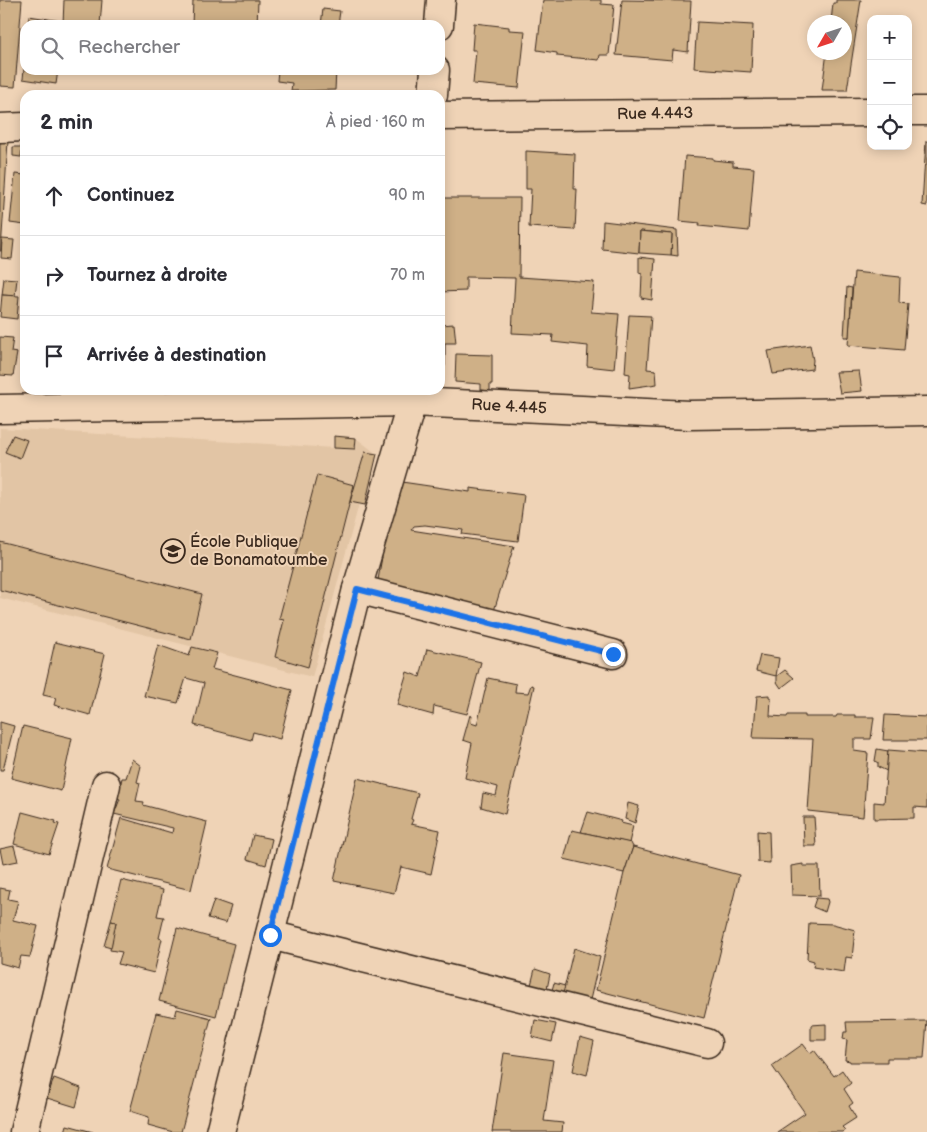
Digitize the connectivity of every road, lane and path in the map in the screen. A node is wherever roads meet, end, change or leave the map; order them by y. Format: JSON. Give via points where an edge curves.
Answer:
{"nodes":[{"id":1,"x":441,"y":0,"type":"edge"},
{"id":2,"x":439,"y":20,"type":"edge"},
{"id":3,"x":435,"y":75,"type":"edge"},
{"id":4,"x":433,"y":90,"type":"edge"},
{"id":5,"x":912,"y":111,"type":"edge"},
{"id":6,"x":927,"y":111,"type":"edge"},
{"id":7,"x":867,"y":112,"type":"edge"},
{"id":8,"x":445,"y":116,"type":"edge"},
{"id":9,"x":20,"y":127,"type":"edge"},
{"id":10,"x":0,"y":128,"type":"edge"},
{"id":11,"x":412,"y":396,"type":"edge"},
{"id":12,"x":0,"y":409,"type":"edge"},
{"id":13,"x":927,"y":411,"type":"edge"},
{"id":14,"x":357,"y":589,"type":"junction"},
{"id":15,"x":613,"y":654,"type":"dead end"},
{"id":16,"x":106,"y":785,"type":"dead end"},
{"id":17,"x":270,"y":935,"type":"junction"},
{"id":18,"x":707,"y":1043,"type":"dead end"},
{"id":19,"x":24,"y":1132,"type":"edge"},
{"id":20,"x":220,"y":1132,"type":"edge"}],
"edges":[{"from":1,"to":2,"type":"street"},
{"from":3,"to":4,"type":"street"},
{"from":5,"to":6,"type":"street"},
{"from":7,"to":8,"type":"street","name":"Rue 4.443"},
{"from":9,"to":10,"type":"street"},
{"from":11,"to":12,"type":"street","name":"Rue 4.445"},
{"from":11,"to":13,"type":"street","name":"Rue 4.445","via":[[689,415]]},
{"from":11,"to":14,"type":"street"},
{"from":14,"to":15,"type":"street"},
{"from":14,"to":17,"type":"street"},
{"from":16,"to":19,"type":"street"},
{"from":17,"to":18,"type":"street"},
{"from":17,"to":20,"type":"street"}]}
